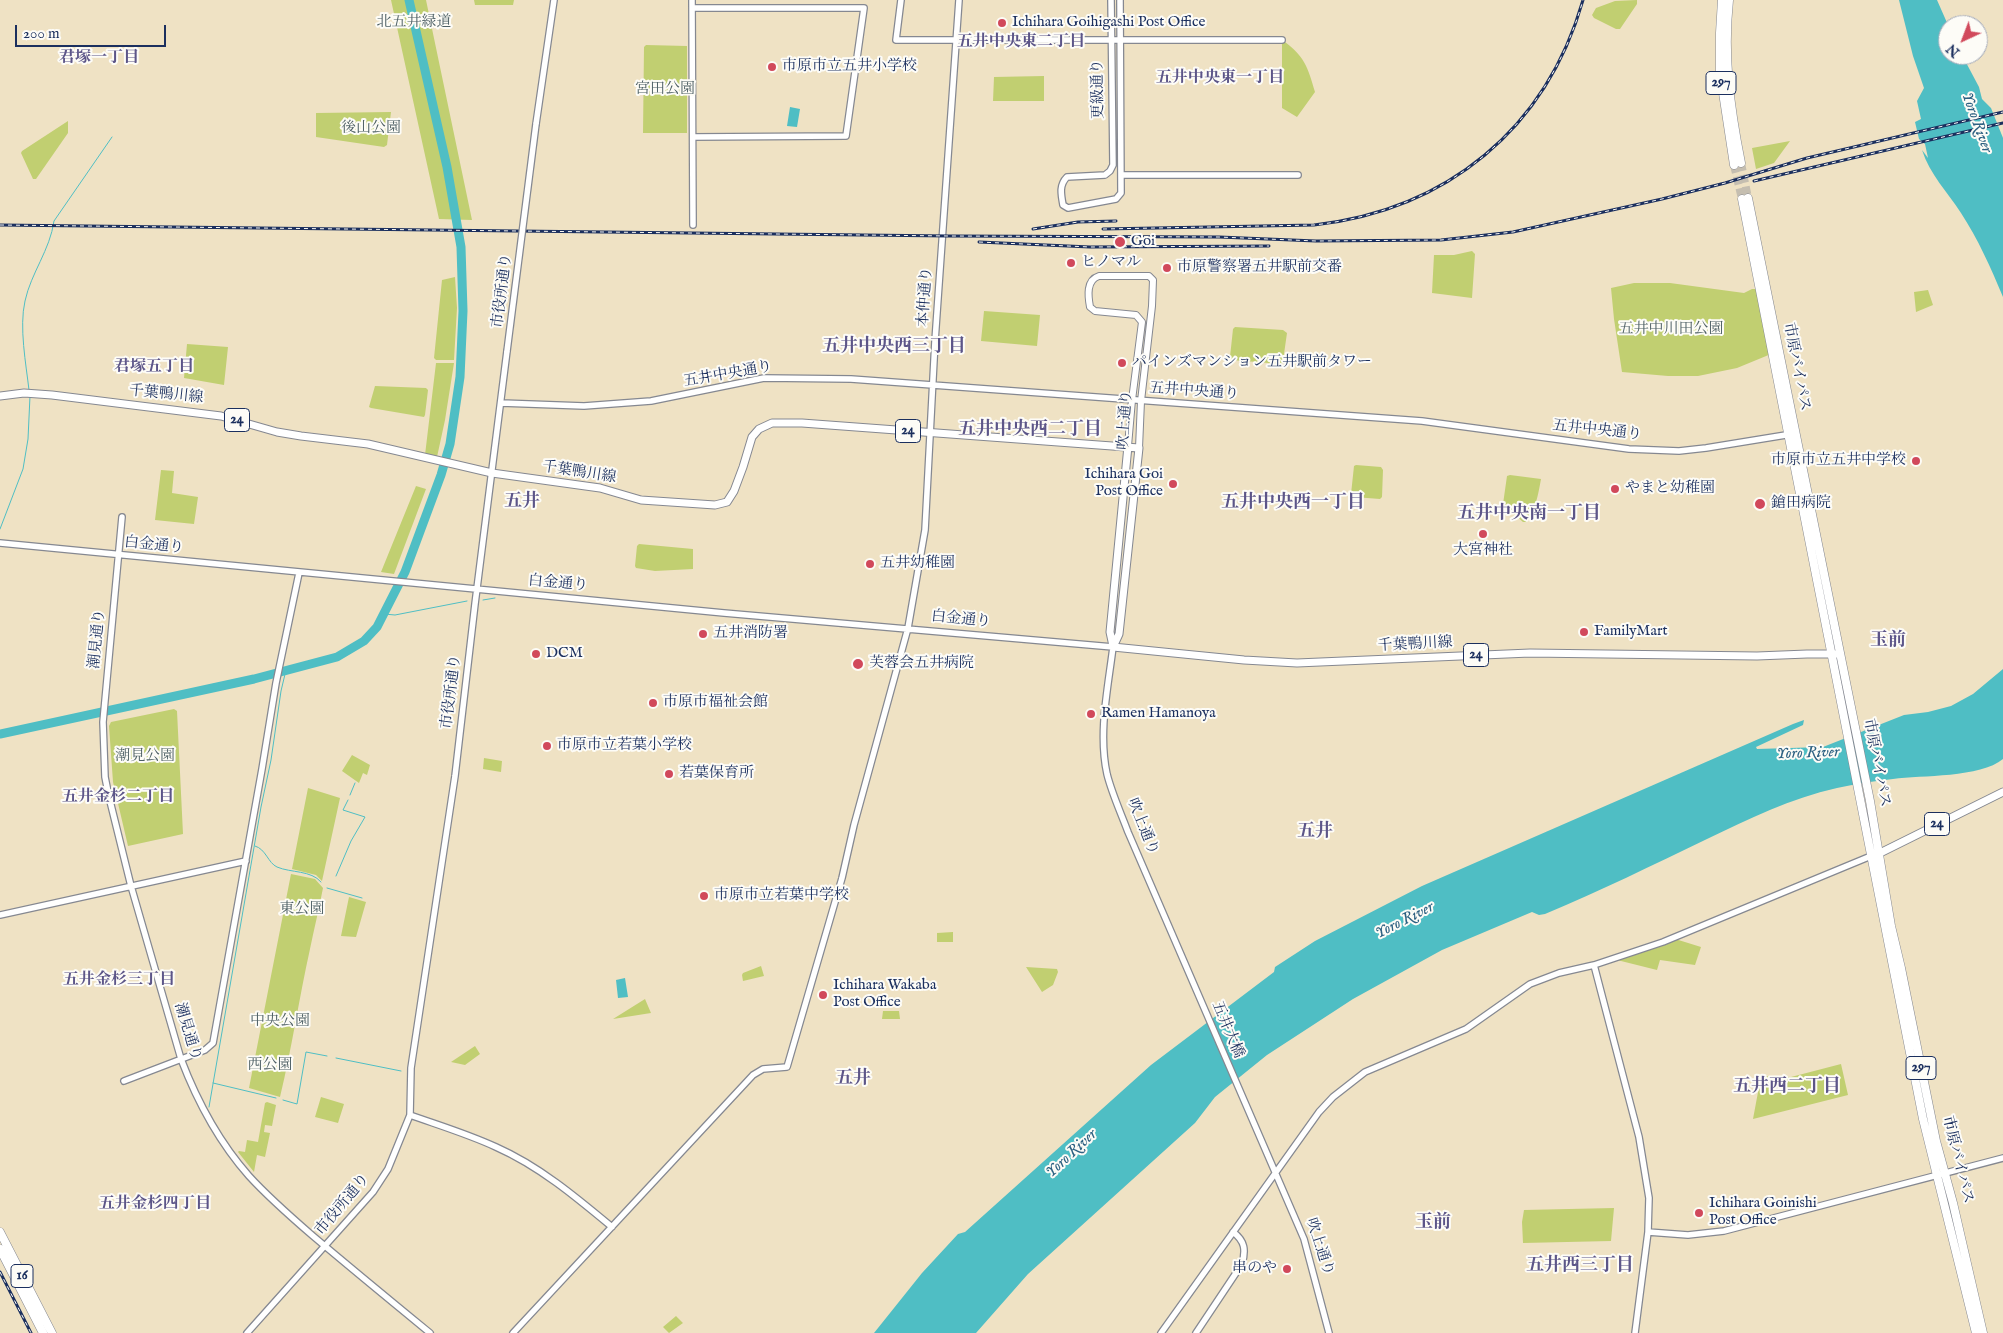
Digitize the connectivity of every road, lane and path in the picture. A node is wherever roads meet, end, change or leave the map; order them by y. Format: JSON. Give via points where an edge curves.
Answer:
{"nodes":[{"id":1,"x":554,"y":0,"type":"edge"},
{"id":2,"x":692,"y":0,"type":"edge"},
{"id":3,"x":901,"y":0,"type":"edge"},
{"id":4,"x":959,"y":0,"type":"edge"},
{"id":5,"x":1111,"y":0,"type":"edge"},
{"id":6,"x":1120,"y":0,"type":"edge"},
{"id":7,"x":1722,"y":0,"type":"edge"},
{"id":8,"x":1729,"y":0,"type":"edge"},
{"id":9,"x":692,"y":8,"type":"junction"},
{"id":10,"x":1111,"y":40,"type":"junction"},
{"id":11,"x":1120,"y":40,"type":"junction"},
{"id":12,"x":1282,"y":40,"type":"dead end"},
{"id":13,"x":956,"y":41,"type":"junction"},
{"id":14,"x":693,"y":137,"type":"junction"},
{"id":15,"x":1121,"y":175,"type":"junction"},
{"id":16,"x":1298,"y":175,"type":"dead end"},
{"id":17,"x":1745,"y":198,"type":"tunnel mouth"},
{"id":18,"x":693,"y":225,"type":"dead end"},
{"id":19,"x":933,"y":385,"type":"junction"},
{"id":20,"x":0,"y":396,"type":"edge"},
{"id":21,"x":1132,"y":400,"type":"junction"},
{"id":22,"x":1141,"y":401,"type":"junction"},
{"id":23,"x":502,"y":403,"type":"junction"},
{"id":24,"x":931,"y":433,"type":"junction"},
{"id":25,"x":1791,"y":434,"type":"junction"},
{"id":26,"x":1128,"y":446,"type":"junction"},
{"id":27,"x":1139,"y":448,"type":"junction"},
{"id":28,"x":492,"y":473,"type":"junction"},
{"id":29,"x":122,"y":517,"type":"dead end"},
{"id":30,"x":0,"y":543,"type":"edge"},
{"id":31,"x":118,"y":556,"type":"junction"},
{"id":32,"x":299,"y":573,"type":"junction"},
{"id":33,"x":476,"y":589,"type":"junction"},
{"id":34,"x":909,"y":626,"type":"junction"},
{"id":35,"x":1113,"y":647,"type":"junction"},
{"id":36,"x":1835,"y":654,"type":"junction"},
{"id":37,"x":1842,"y":687,"type":"junction"},
{"id":38,"x":2003,"y":792,"type":"edge"},
{"id":39,"x":1875,"y":855,"type":"junction"},
{"id":40,"x":246,"y":860,"type":"junction"},
{"id":41,"x":131,"y":886,"type":"junction"},
{"id":42,"x":1156,"y":897,"type":"joint"},
{"id":43,"x":0,"y":915,"type":"edge"},
{"id":44,"x":1594,"y":965,"type":"junction"},
{"id":45,"x":181,"y":1059,"type":"junction"},
{"id":46,"x":124,"y":1081,"type":"dead end"},
{"id":47,"x":410,"y":1115,"type":"junction"},
{"id":48,"x":2003,"y":1158,"type":"edge"},
{"id":49,"x":1275,"y":1172,"type":"junction"},
{"id":50,"x":1946,"y":1174,"type":"junction"},
{"id":51,"x":1937,"y":1177,"type":"junction"},
{"id":52,"x":612,"y":1227,"type":"junction"},
{"id":53,"x":0,"y":1232,"type":"edge"},
{"id":54,"x":1233,"y":1232,"type":"junction"},
{"id":55,"x":1648,"y":1232,"type":"junction"},
{"id":56,"x":325,"y":1246,"type":"junction"},
{"id":57,"x":0,"y":1249,"type":"edge"},
{"id":58,"x":43,"y":1333,"type":"edge"},
{"id":59,"x":52,"y":1333,"type":"edge"},
{"id":60,"x":247,"y":1333,"type":"edge"},
{"id":61,"x":430,"y":1333,"type":"edge"},
{"id":62,"x":513,"y":1333,"type":"edge"},
{"id":63,"x":1161,"y":1333,"type":"edge"},
{"id":64,"x":1196,"y":1333,"type":"edge"},
{"id":65,"x":1329,"y":1333,"type":"edge"},
{"id":66,"x":1634,"y":1333,"type":"edge"},
{"id":67,"x":1976,"y":1333,"type":"edge"},
{"id":68,"x":1983,"y":1333,"type":"edge"}],
"edges":[{"from":1,"to":23,"type":"street","name":"市役所通り","bridge":true},
{"from":2,"to":9,"type":"street"},
{"from":3,"to":13,"type":"street","via":[[896,40]]},
{"from":4,"to":13,"type":"street","name":"本仲通り"},
{"from":5,"to":10,"type":"street","name":"更級通り"},
{"from":6,"to":11,"type":"street","name":"更級通り"},
{"from":7,"to":8,"type":"highway","number":"297","via":[[1720,73],[1737,164],[1727,74]]},
{"from":9,"to":14,"type":"street"},
{"from":9,"to":14,"type":"street","via":[[864,8],[846,136]]},
{"from":10,"to":11,"type":"street"},
{"from":10,"to":13,"type":"street"},
{"from":10,"to":15,"type":"street","name":"更級通り","via":[[1113,164],[1106,175],[1068,177],[1060,190],[1063,205],[1068,208],[1116,199],[1121,193]]},
{"from":11,"to":12,"type":"street"},
{"from":11,"to":15,"type":"street","name":"更級通り"},
{"from":13,"to":19,"type":"street","name":"本仲通り"},
{"from":14,"to":18,"type":"street"},
{"from":15,"to":16,"type":"street"},
{"from":17,"to":25,"type":"highway","name":"市原バイパス","number":"297"},
{"from":19,"to":21,"type":"street","name":"五井中央通り"},
{"from":19,"to":23,"type":"street","name":"五井中央通り","via":[[851,379],[764,378],[651,401],[584,406]]},
{"from":19,"to":24,"type":"street","name":"本仲通り"},
{"from":20,"to":28,"type":"main road","name":"千葉鴨川線","number":"24","via":[[24,393],[221,416],[285,433],[368,444]]},
{"from":21,"to":22,"type":"street","name":"五井中央通り"},
{"from":21,"to":22,"type":"main road","name":"吹上通り","via":[[1142,322],[1136,315],[1095,311],[1090,307],[1089,285],[1099,276],[1149,276],[1153,280]]},
{"from":21,"to":26,"type":"main road","name":"吹上通り"},
{"from":22,"to":25,"type":"street","name":"五井中央通り","via":[[1422,421],[1629,448],[1679,451]]},
{"from":22,"to":27,"type":"main road","name":"吹上通り"},
{"from":23,"to":28,"type":"street","name":"市役所通り"},
{"from":24,"to":26,"type":"main road","name":"千葉鴨川線","number":"24"},
{"from":24,"to":28,"type":"main road","name":"千葉鴨川線","number":"24","via":[[782,422],[763,426],[752,437],[734,492],[727,502],[715,505],[641,500],[600,488]]},
{"from":24,"to":34,"type":"street","name":"本仲通り","via":[[925,530]]},
{"from":25,"to":36,"type":"highway","name":"市原バイパス","number":"297"},
{"from":26,"to":27,"type":"main road","name":"千葉鴨川線","number":"24"},
{"from":26,"to":35,"type":"main road","name":"吹上通り","via":[[1110,632]]},
{"from":27,"to":35,"type":"main road","name":"吹上通り","via":[[1120,634]]},
{"from":28,"to":33,"type":"street","name":"市役所通り"},
{"from":29,"to":31,"type":"street","name":"潮見通り"},
{"from":30,"to":31,"type":"street","name":"白金通り"},
{"from":31,"to":32,"type":"street","name":"白金通り"},
{"from":31,"to":41,"type":"street","name":"潮見通り","via":[[104,699],[104,755],[108,797]]},
{"from":32,"to":33,"type":"street","name":"白金通り"},
{"from":32,"to":40,"type":"street","via":[[276,683]]},
{"from":33,"to":34,"type":"street","name":"白金通り","via":[[724,613]]},
{"from":33,"to":47,"type":"street","name":"市役所通り","via":[[455,776],[411,1068]]},
{"from":34,"to":35,"type":"street","name":"白金通り"},
{"from":34,"to":52,"type":"street","name":"本仲通り","via":[[842,878],[787,1067],[763,1068],[753,1075]]},
{"from":35,"to":36,"type":"main road","name":"千葉鴨川線","number":"24","via":[[1297,663],[1530,653]]},
{"from":35,"to":42,"type":"street","name":"吹上通り","via":[[1104,721],[1105,761],[1114,796]]},
{"from":36,"to":37,"type":"highway","name":"市原バイパス","number":"297"},
{"from":37,"to":39,"type":"highway","name":"市原バイパス","number":"297","via":[[1862,807]]},
{"from":37,"to":39,"type":"highway","name":"市原バイパス","number":"297","via":[[1870,801]]},
{"from":38,"to":39,"type":"main road","number":"24"},
{"from":39,"to":44,"type":"street","via":[[1662,942]]},
{"from":39,"to":50,"type":"highway","name":"市原バイパス","number":"297","via":[[1936,1141]]},
{"from":39,"to":51,"type":"highway","name":"市原バイパス","number":"297"},
{"from":40,"to":41,"type":"street"},
{"from":40,"to":45,"type":"street","via":[[213,1043],[209,1048]]},
{"from":41,"to":43,"type":"street"},
{"from":41,"to":45,"type":"street","name":"潮見通り"},
{"from":42,"to":49,"type":"street","name":"五井大橋"},
{"from":44,"to":49,"type":"street","via":[[1530,984],[1466,1029],[1365,1072],[1318,1112]]},
{"from":44,"to":55,"type":"street","via":[[1639,1137],[1649,1198]]},
{"from":45,"to":46,"type":"street"},
{"from":45,"to":56,"type":"street","name":"潮見通り","via":[[209,1120],[238,1162],[270,1198]]},
{"from":47,"to":52,"type":"street","via":[[516,1157],[555,1181]]},
{"from":47,"to":56,"type":"street","name":"市役所通り","via":[[388,1170]]},
{"from":48,"to":50,"type":"street"},
{"from":49,"to":54,"type":"street"},
{"from":49,"to":65,"type":"street","name":"吹上通り","via":[[1304,1240]]},
{"from":50,"to":51,"type":"street"},
{"from":50,"to":68,"type":"highway","name":"市原バイパス","number":"297"},
{"from":51,"to":55,"type":"street","via":[[1724,1231],[1688,1235]]},
{"from":51,"to":67,"type":"highway","name":"市原バイパス","number":"297"},
{"from":52,"to":62,"type":"street"},
{"from":53,"to":59,"type":"highway","number":"16"},
{"from":54,"to":63,"type":"street"},
{"from":54,"to":64,"type":"street","via":[[1244,1244],[1242,1264]]},
{"from":55,"to":66,"type":"street"},
{"from":56,"to":60,"type":"street","name":"市役所通り"},
{"from":56,"to":61,"type":"street","name":"潮見通り"},
{"from":57,"to":58,"type":"highway","number":"16"}]}
